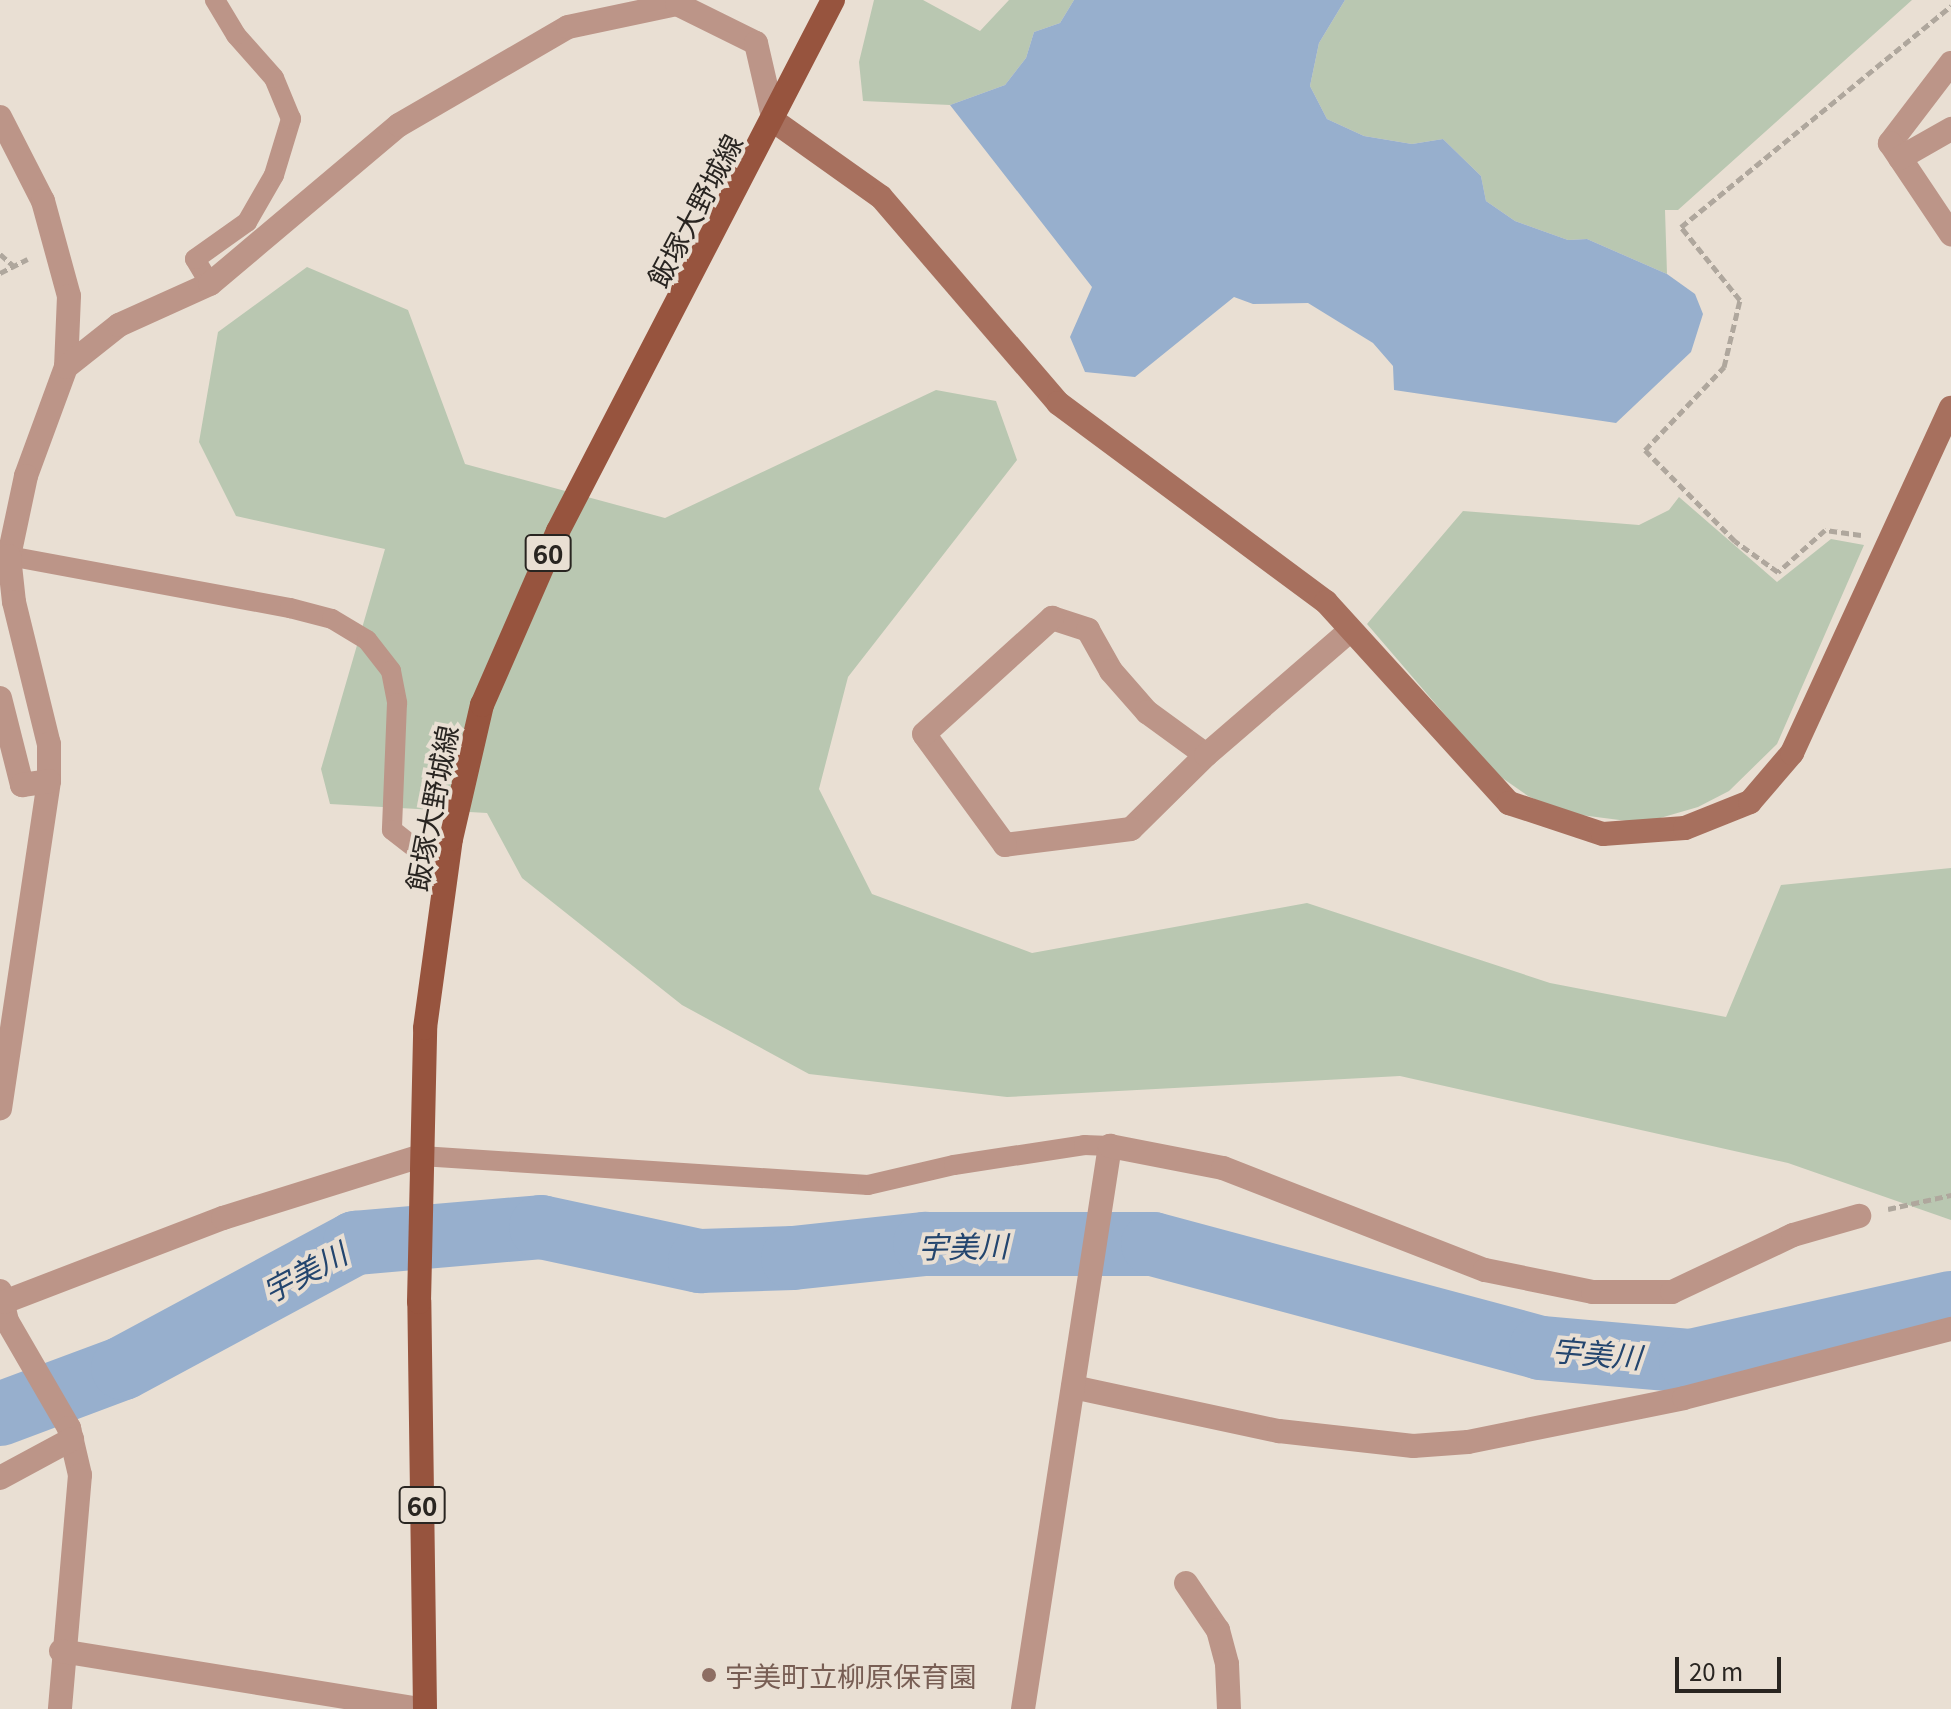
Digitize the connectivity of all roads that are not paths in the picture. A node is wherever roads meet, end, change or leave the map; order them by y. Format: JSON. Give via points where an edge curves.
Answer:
{"nodes":[{"id":1,"x":215,"y":0,"type":"edge"},
{"id":2,"x":833,"y":0,"type":"edge"},
{"id":3,"x":1951,"y":63,"type":"edge"},
{"id":4,"x":0,"y":117,"type":"edge"},
{"id":5,"x":774,"y":121,"type":"junction"},
{"id":6,"x":1951,"y":129,"type":"edge"},
{"id":7,"x":1900,"y":158,"type":"junction"},
{"id":8,"x":1951,"y":234,"type":"edge"},
{"id":9,"x":210,"y":284,"type":"junction"},
{"id":10,"x":66,"y":367,"type":"junction"},
{"id":11,"x":1951,"y":408,"type":"edge"},
{"id":12,"x":9,"y":556,"type":"junction"},
{"id":13,"x":1351,"y":630,"type":"junction"},
{"id":14,"x":0,"y":698,"type":"edge"},
{"id":15,"x":1206,"y":755,"type":"junction"},
{"id":16,"x":49,"y":781,"type":"junction"},
{"id":17,"x":449,"y":855,"type":"junction"},
{"id":18,"x":0,"y":1108,"type":"edge"},
{"id":19,"x":1110,"y":1146,"type":"junction"},
{"id":20,"x":421,"y":1156,"type":"junction"},
{"id":21,"x":1859,"y":1216,"type":"road end"},
{"id":22,"x":4,"y":1305,"type":"edge"},
{"id":23,"x":1951,"y":1329,"type":"edge"},
{"id":24,"x":1073,"y":1387,"type":"junction"},
{"id":25,"x":70,"y":1433,"type":"junction"},
{"id":26,"x":0,"y":1478,"type":"edge"},
{"id":27,"x":1186,"y":1583,"type":"dead end"},
{"id":28,"x":61,"y":1651,"type":"junction"},
{"id":29,"x":60,"y":1709,"type":"edge"},
{"id":30,"x":418,"y":1709,"type":"edge"},
{"id":31,"x":425,"y":1709,"type":"edge"},
{"id":32,"x":1023,"y":1709,"type":"edge"},
{"id":33,"x":1229,"y":1709,"type":"edge"}],
"edges":[{"from":1,"to":9,"type":"lane","via":[[236,35],[274,78],[291,119],[274,175],[247,222],[195,259]]},
{"from":2,"to":5,"type":"main road","name":"飯塚大野城線","number":"60"},
{"from":3,"to":7,"type":"street","via":[[1890,143]]},
{"from":4,"to":10,"type":"street","via":[[43,201],[69,296]]},
{"from":5,"to":9,"type":"street","via":[[756,43],[677,4],[568,27],[399,125]]},
{"from":5,"to":13,"type":"street","via":[[881,197],[1058,403],[1326,602]]},
{"from":5,"to":17,"type":"main road","name":"飯塚大野城線","number":"60","via":[[558,531],[482,705]]},
{"from":6,"to":7,"type":"street"},
{"from":7,"to":8,"type":"street"},
{"from":9,"to":10,"type":"street","via":[[119,325]]},
{"from":10,"to":12,"type":"street","via":[[26,476]]},
{"from":11,"to":13,"type":"street","via":[[1792,753],[1750,802],[1685,828],[1603,834],[1509,803]]},
{"from":12,"to":16,"type":"street","via":[[14,602],[49,744]]},
{"from":12,"to":17,"type":"lane","via":[[290,608],[332,619],[367,640],[391,671],[397,703],[392,830],[415,848]]},
{"from":13,"to":15,"type":"street"},
{"from":14,"to":16,"type":"street","via":[[22,785]]},
{"from":15,"to":15,"type":"street","via":[[1147,712],[1111,671],[1088,630],[1052,618],[924,734],[1005,845],[1131,829]]},
{"from":16,"to":18,"type":"street"},
{"from":17,"to":20,"type":"main road","name":"飯塚大野城線","number":"60","via":[[425,1028]]},
{"from":19,"to":20,"type":"lane","via":[[1084,1145],[954,1165],[868,1185]]},
{"from":19,"to":21,"type":"street","via":[[1223,1168],[1485,1270],[1593,1292],[1672,1292],[1793,1235]]},
{"from":19,"to":24,"type":"street"},
{"from":20,"to":22,"type":"street","via":[[223,1218]]},
{"from":20,"to":31,"type":"main road","name":"飯塚大野城線","number":"60"},
{"from":22,"to":25,"type":"street"},
{"from":23,"to":24,"type":"street","via":[[1684,1398],[1454,1443],[1413,1446],[1279,1431]]},
{"from":24,"to":32,"type":"street"},
{"from":25,"to":26,"type":"street"},
{"from":25,"to":28,"type":"street","via":[[80,1475]]},
{"from":27,"to":33,"type":"street","via":[[1218,1630],[1230,1679]]},
{"from":28,"to":29,"type":"street"},
{"from":28,"to":30,"type":"street"}]}
